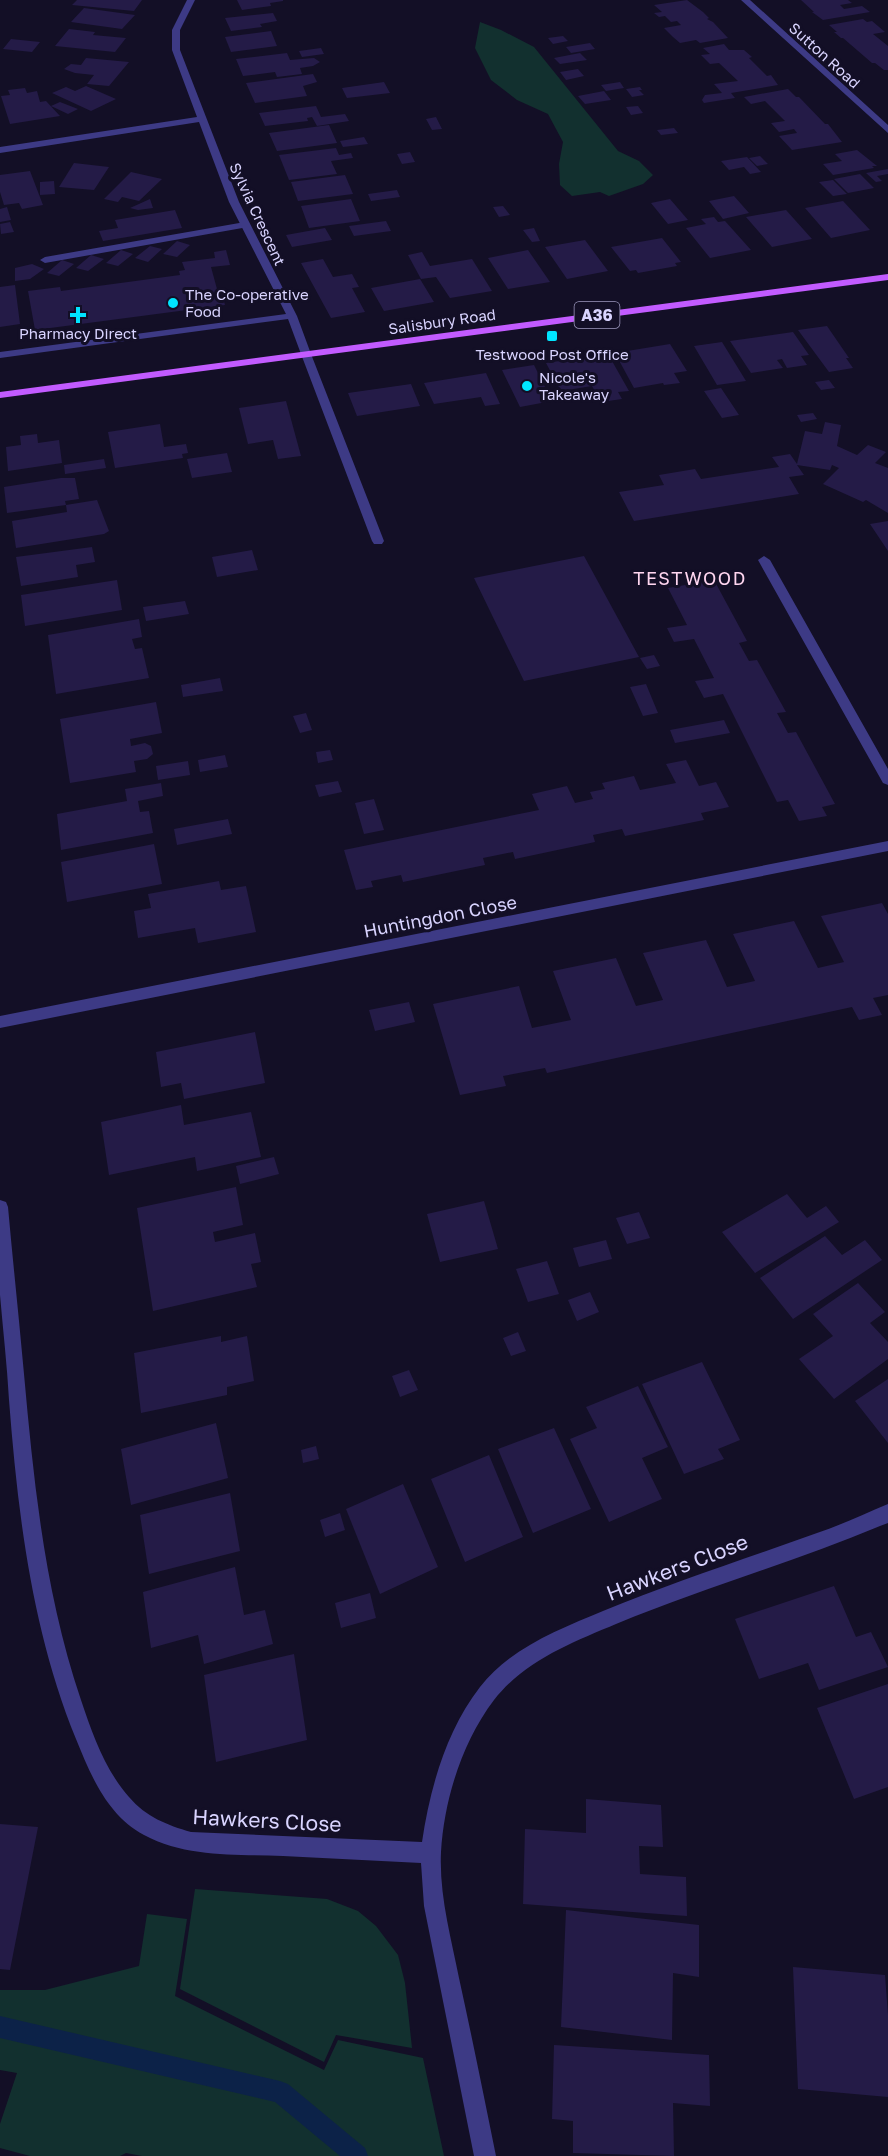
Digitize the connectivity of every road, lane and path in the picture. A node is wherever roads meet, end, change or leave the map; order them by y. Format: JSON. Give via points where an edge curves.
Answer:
{"nodes":[{"id":1,"x":191,"y":0,"type":"edge"},
{"id":2,"x":745,"y":0,"type":"edge"},
{"id":3,"x":201,"y":119,"type":"junction"},
{"id":4,"x":888,"y":130,"type":"edge"},
{"id":5,"x":0,"y":150,"type":"edge"},
{"id":6,"x":245,"y":225,"type":"junction"},
{"id":7,"x":45,"y":260,"type":"dead end"},
{"id":8,"x":888,"y":276,"type":"edge"},
{"id":9,"x":292,"y":316,"type":"junction"},
{"id":10,"x":306,"y":354,"type":"junction"},
{"id":11,"x":0,"y":355,"type":"edge"},
{"id":12,"x":0,"y":395,"type":"edge"},
{"id":13,"x":378,"y":541,"type":"dead end"},
{"id":14,"x":764,"y":560,"type":"dead end"},
{"id":15,"x":888,"y":780,"type":"edge"},
{"id":16,"x":888,"y":846,"type":"edge"},
{"id":17,"x":0,"y":1022,"type":"edge"},
{"id":18,"x":0,"y":1207,"type":"edge"},
{"id":19,"x":888,"y":1513,"type":"edge"},
{"id":20,"x":431,"y":1852,"type":"junction"},
{"id":21,"x":485,"y":2156,"type":"edge"}],
"edges":[{"from":1,"to":3,"type":"street","name":"Sylvia Crescent","via":[[174,39]]},
{"from":2,"to":4,"type":"street","name":"Sutton Road"},
{"from":3,"to":5,"type":"street"},
{"from":3,"to":6,"type":"street","name":"Sylvia Crescent"},
{"from":6,"to":7,"type":"street"},
{"from":6,"to":9,"type":"street","name":"Sylvia Crescent"},
{"from":8,"to":10,"type":"main road","name":"Salisbury Road","number":"A36"},
{"from":9,"to":10,"type":"street","name":"Sylvia Crescent"},
{"from":9,"to":11,"type":"street"},
{"from":10,"to":12,"type":"main road","name":"Salisbury Road","number":"A36"},
{"from":10,"to":13,"type":"street","name":"Sylvia Crescent"},
{"from":14,"to":15,"type":"street"},
{"from":16,"to":17,"type":"street","name":"Huntingdon Close"},
{"from":18,"to":20,"type":"street","name":"Hawkers Close","via":[[25,1486],[42,1600],[64,1682],[115,1795],[135,1817],[159,1833],[191,1842]]},
{"from":19,"to":20,"type":"street","name":"Hawkers Close","via":[[818,1542],[661,1596],[566,1636],[524,1659],[488,1692],[468,1724],[447,1771]]},
{"from":20,"to":21,"type":"street","name":"Hawkers Close","via":[[434,1906]]}]}
